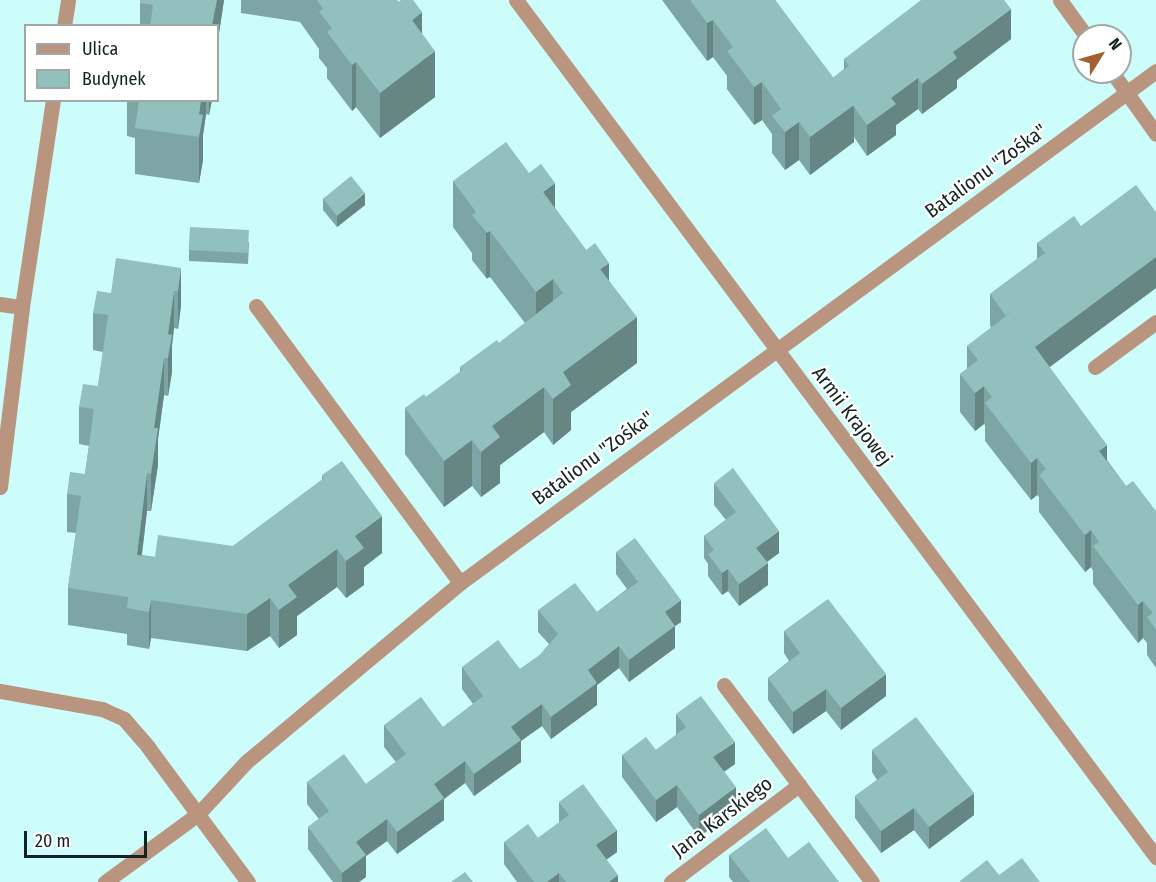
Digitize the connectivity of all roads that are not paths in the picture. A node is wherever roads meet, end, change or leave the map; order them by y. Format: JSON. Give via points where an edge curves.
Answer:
{"nodes":[{"id":1,"x":68,"y":0,"type":"edge"},
{"id":2,"x":516,"y":0,"type":"edge"},
{"id":3,"x":1060,"y":0,"type":"edge"},
{"id":4,"x":64,"y":24,"type":"edge"},
{"id":5,"x":1077,"y":24,"type":"edge"},
{"id":6,"x":1156,"y":71,"type":"edge"},
{"id":7,"x":1121,"y":84,"type":"edge"},
{"id":8,"x":1128,"y":93,"type":"junction"},
{"id":9,"x":53,"y":102,"type":"edge"},
{"id":10,"x":1156,"y":134,"type":"edge"},
{"id":11,"x":0,"y":304,"type":"edge"},
{"id":12,"x":256,"y":306,"type":"dead end"},
{"id":13,"x":22,"y":307,"type":"junction"},
{"id":14,"x":1156,"y":322,"type":"edge"},
{"id":15,"x":776,"y":350,"type":"junction"},
{"id":16,"x":1095,"y":367,"type":"dead end"},
{"id":17,"x":0,"y":487,"type":"edge"},
{"id":18,"x":460,"y":583,"type":"junction"},
{"id":19,"x":724,"y":685,"type":"dead end"},
{"id":20,"x":0,"y":691,"type":"edge"},
{"id":21,"x":799,"y":785,"type":"junction"},
{"id":22,"x":198,"y":814,"type":"junction"},
{"id":23,"x":1156,"y":857,"type":"edge"},
{"id":24,"x":105,"y":882,"type":"edge"},
{"id":25,"x":248,"y":882,"type":"edge"},
{"id":26,"x":670,"y":882,"type":"edge"},
{"id":27,"x":872,"y":882,"type":"edge"}],
"edges":[{"from":1,"to":4,"type":"street"},
{"from":2,"to":15,"type":"street","name":"Armii Krajowej"},
{"from":3,"to":5,"type":"street"},
{"from":6,"to":8,"type":"street","name":"Batalionu \"Zośka\""},
{"from":7,"to":8,"type":"street"},
{"from":8,"to":10,"type":"street"},
{"from":8,"to":15,"type":"street","name":"Batalionu \"Zośka\""},
{"from":9,"to":13,"type":"street"},
{"from":11,"to":13,"type":"street"},
{"from":12,"to":18,"type":"street"},
{"from":13,"to":17,"type":"street"},
{"from":14,"to":16,"type":"street"},
{"from":15,"to":18,"type":"street","name":"Batalionu \"Zośka\""},
{"from":15,"to":23,"type":"street","name":"Armii Krajowej"},
{"from":18,"to":22,"type":"street","name":"Batalionu \"Zośka\"","via":[[246,762]]},
{"from":19,"to":21,"type":"street"},
{"from":20,"to":22,"type":"street","via":[[102,710],[124,719]]},
{"from":21,"to":26,"type":"street","name":"Jana Karskiego"},
{"from":21,"to":27,"type":"street"},
{"from":22,"to":24,"type":"street","name":"Batalionu \"Zośka\""},
{"from":22,"to":25,"type":"street"}]}
